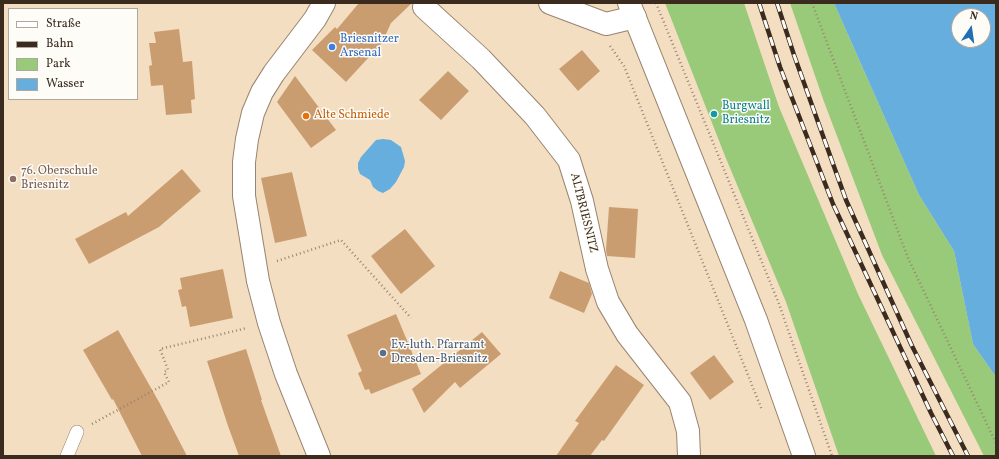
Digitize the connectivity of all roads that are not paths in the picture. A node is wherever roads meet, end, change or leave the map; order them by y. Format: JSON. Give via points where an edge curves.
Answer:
{"nodes":[{"id":1,"x":324,"y":3,"type":"edge"},
{"id":2,"x":426,"y":3,"type":"edge"},
{"id":3,"x":550,"y":3,"type":"edge"},
{"id":4,"x":632,"y":10,"type":"edge"},
{"id":5,"x":77,"y":432,"type":"road end"},
{"id":6,"x":66,"y":456,"type":"edge"},
{"id":7,"x":319,"y":456,"type":"edge"},
{"id":8,"x":689,"y":456,"type":"edge"},
{"id":9,"x":804,"y":456,"type":"edge"}],
"edges":[{"from":1,"to":7,"type":"street","via":[[262,92],[252,119],[244,162],[244,196],[256,268],[269,323],[286,374]]},
{"from":2,"to":8,"type":"street","name":"ALTBRIESNITZ","via":[[424,7],[481,59],[535,116],[569,160],[608,302],[627,334],[680,402],[688,431]]},
{"from":3,"to":4,"type":"street","via":[[606,24]]},
{"from":4,"to":9,"type":"street","via":[[756,320]]},
{"from":5,"to":6,"type":"lane"}]}
